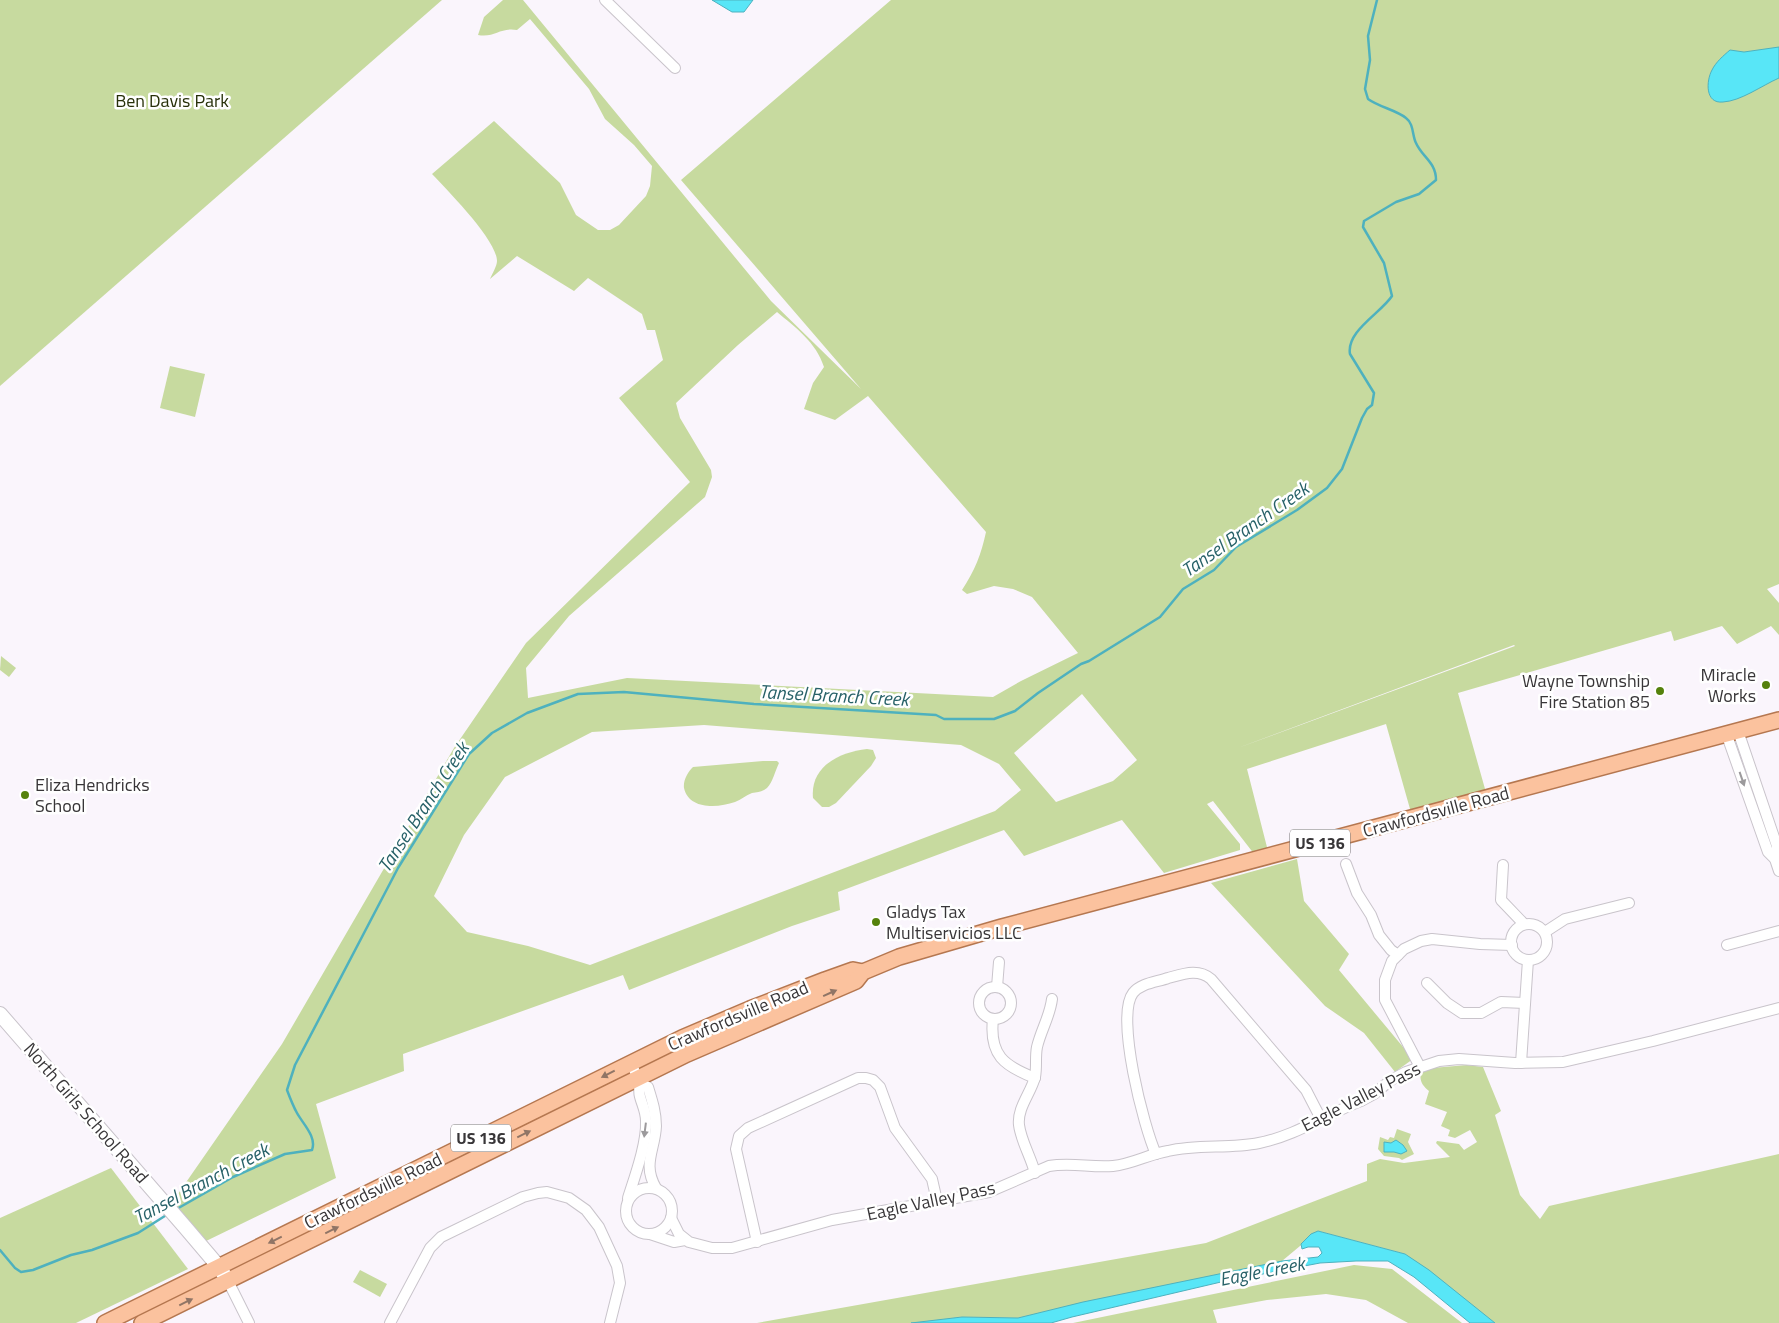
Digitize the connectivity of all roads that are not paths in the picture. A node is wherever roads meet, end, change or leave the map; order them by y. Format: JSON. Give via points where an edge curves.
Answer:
{"nodes":[{"id":1,"x":605,"y":0,"type":"edge"},
{"id":2,"x":675,"y":68,"type":"dead end"},
{"id":3,"x":1779,"y":720,"type":"edge"},
{"id":4,"x":1732,"y":732,"type":"junction"},
{"id":5,"x":1346,"y":864,"type":"dead end"},
{"id":6,"x":1503,"y":865,"type":"dead end"},
{"id":7,"x":1779,"y":871,"type":"edge"},
{"id":8,"x":1629,"y":903,"type":"dead end"},
{"id":9,"x":1524,"y":924,"type":"junction"},
{"id":10,"x":1779,"y":931,"type":"edge"},
{"id":11,"x":1545,"y":932,"type":"junction"},
{"id":12,"x":1512,"y":945,"type":"junction"},
{"id":13,"x":1727,"y":946,"type":"dead end"},
{"id":14,"x":1398,"y":955,"type":"junction"},
{"id":15,"x":1528,"y":960,"type":"junction"},
{"id":16,"x":1000,"y":962,"type":"dead end"},
{"id":17,"x":863,"y":972,"type":"junction"},
{"id":18,"x":1427,"y":983,"type":"dead end"},
{"id":19,"x":996,"y":988,"type":"junction"},
{"id":20,"x":1052,"y":999,"type":"dead end"},
{"id":21,"x":1525,"y":1002,"type":"junction"},
{"id":22,"x":1779,"y":1008,"type":"edge"},
{"id":23,"x":0,"y":1014,"type":"edge"},
{"id":24,"x":993,"y":1019,"type":"junction"},
{"id":25,"x":631,"y":1063,"type":"junction"},
{"id":26,"x":1521,"y":1063,"type":"junction"},
{"id":27,"x":1420,"y":1067,"type":"junction"},
{"id":28,"x":1034,"y":1078,"type":"junction"},
{"id":29,"x":639,"y":1081,"type":"junction"},
{"id":30,"x":1321,"y":1119,"type":"junction"},
{"id":31,"x":1156,"y":1154,"type":"junction"},
{"id":32,"x":1035,"y":1173,"type":"junction"},
{"id":33,"x":656,"y":1188,"type":"junction"},
{"id":34,"x":937,"y":1201,"type":"junction"},
{"id":35,"x":627,"y":1203,"type":"junction"},
{"id":36,"x":671,"y":1218,"type":"junction"},
{"id":37,"x":650,"y":1234,"type":"junction"},
{"id":38,"x":684,"y":1240,"type":"junction"},
{"id":39,"x":757,"y":1242,"type":"junction"},
{"id":40,"x":219,"y":1267,"type":"junction"},
{"id":41,"x":228,"y":1281,"type":"junction"},
{"id":42,"x":105,"y":1323,"type":"edge"},
{"id":43,"x":142,"y":1323,"type":"edge"},
{"id":44,"x":249,"y":1323,"type":"edge"},
{"id":45,"x":390,"y":1323,"type":"edge"},
{"id":46,"x":610,"y":1323,"type":"edge"}],
"edges":[{"from":1,"to":2,"type":"street"},
{"from":3,"to":4,"type":"main road","name":"Crawfordsville Road","number":"US 136"},
{"from":4,"to":7,"type":"street","via":[[1768,852],[1775,859]]},
{"from":4,"to":17,"type":"main road","name":"Crawfordsville Road","number":"US 136","via":[[1028,920],[899,957]]},
{"from":5,"to":14,"type":"street","via":[[1378,935]]},
{"from":6,"to":9,"type":"street","via":[[1502,900]]},
{"from":8,"to":11,"type":"street","via":[[1566,919]]},
{"from":9,"to":11,"type":"street","via":[[1536,924]]},
{"from":9,"to":12,"type":"street","via":[[1514,932]]},
{"from":10,"to":13,"type":"street"},
{"from":11,"to":15,"type":"street","via":[[1548,941],[1545,951],[1538,958]]},
{"from":12,"to":14,"type":"street","via":[[1432,939],[1412,944]]},
{"from":12,"to":15,"type":"street","via":[[1517,955]]},
{"from":14,"to":27,"type":"street","via":[[1386,976],[1385,1000]]},
{"from":15,"to":21,"type":"street"},
{"from":16,"to":19,"type":"street"},
{"from":17,"to":25,"type":"main road","name":"Crawfordsville Road","number":"US 136","via":[[853,970],[795,991]]},
{"from":29,"to":17,"type":"main road","name":"Crawfordsville Road","number":"US 136","one_way":true,"via":[[710,1044],[856,981]]},
{"from":18,"to":21,"type":"street","via":[[1453,1009],[1462,1013],[1481,1013],[1501,1002]]},
{"from":19,"to":24,"type":"street","via":[[985,990],[979,1000],[983,1014]]},
{"from":19,"to":24,"type":"street","via":[[1007,993],[1010,1005],[1005,1016]]},
{"from":20,"to":28,"type":"street","via":[[1037,1047]]},
{"from":21,"to":26,"type":"street"},
{"from":22,"to":26,"type":"street","name":"Eagle Valley Pass","via":[[1578,1059]]},
{"from":23,"to":40,"type":"main road","name":"North Girls School Road"},
{"from":24,"to":28,"type":"street","via":[[992,1039],[1000,1057],[1012,1068]]},
{"from":25,"to":29,"type":"street","name":"Eagle Valley Pass"},
{"from":25,"to":40,"type":"main road","name":"Crawfordsville Road","number":"US 136","one_way":true},
{"from":26,"to":27,"type":"street","name":"Eagle Valley Pass","via":[[1459,1058]]},
{"from":27,"to":30,"type":"street","name":"Eagle Valley Pass","via":[[1391,1080],[1361,1101]]},
{"from":28,"to":32,"type":"street","via":[[1019,1119]]},
{"from":29,"to":33,"type":"street","name":"Eagle Valley Pass","via":[[648,1087],[655,1115],[656,1130],[649,1164]]},
{"from":29,"to":35,"type":"street","name":"Eagle Valley Pass","one_way":true,"via":[[646,1129]]},
{"from":41,"to":29,"type":"main road","name":"Crawfordsville Road","number":"US 136","one_way":true},
{"from":30,"to":31,"type":"street","name":"Eagle Valley Pass","via":[[1260,1143]]},
{"from":30,"to":31,"type":"street","via":[[1306,1090],[1211,980],[1196,972],[1188,973],[1142,986],[1128,1002],[1135,1082]]},
{"from":31,"to":32,"type":"street","name":"Eagle Valley Pass","via":[[1113,1166],[1066,1163]]},
{"from":32,"to":34,"type":"street","name":"Eagle Valley Pass","via":[[990,1192]]},
{"from":33,"to":35,"type":"street","via":[[637,1190]]},
{"from":33,"to":36,"type":"street","name":"Eagle Valley Pass","via":[[671,1202]]},
{"from":34,"to":39,"type":"street","name":"Eagle Valley Pass","via":[[828,1221]]},
{"from":34,"to":39,"type":"street","via":[[932,1179],[895,1128],[883,1093],[876,1083],[866,1078],[855,1079],[746,1129],[737,1139],[736,1150]]},
{"from":35,"to":37,"type":"street","name":"Eagle Valley Pass","via":[[626,1214],[630,1224],[640,1232]]},
{"from":36,"to":37,"type":"street","via":[[664,1228]]},
{"from":36,"to":38,"type":"street","name":"Eagle Valley Pass"},
{"from":37,"to":38,"type":"street","name":"Eagle Valley Pass","via":[[674,1242]]},
{"from":38,"to":39,"type":"street","name":"Eagle Valley Pass","via":[[720,1249]]},
{"from":40,"to":41,"type":"main road","name":"North Girls School Road"},
{"from":40,"to":42,"type":"main road","name":"Crawfordsville Road","number":"US 136"},
{"from":43,"to":41,"type":"main road","name":"Crawfordsville Road","number":"US 136","one_way":true},
{"from":41,"to":44,"type":"street"},
{"from":45,"to":46,"type":"street","via":[[430,1248],[441,1237],[523,1197],[547,1192],[569,1198],[586,1210],[599,1227],[620,1278]]}]}
